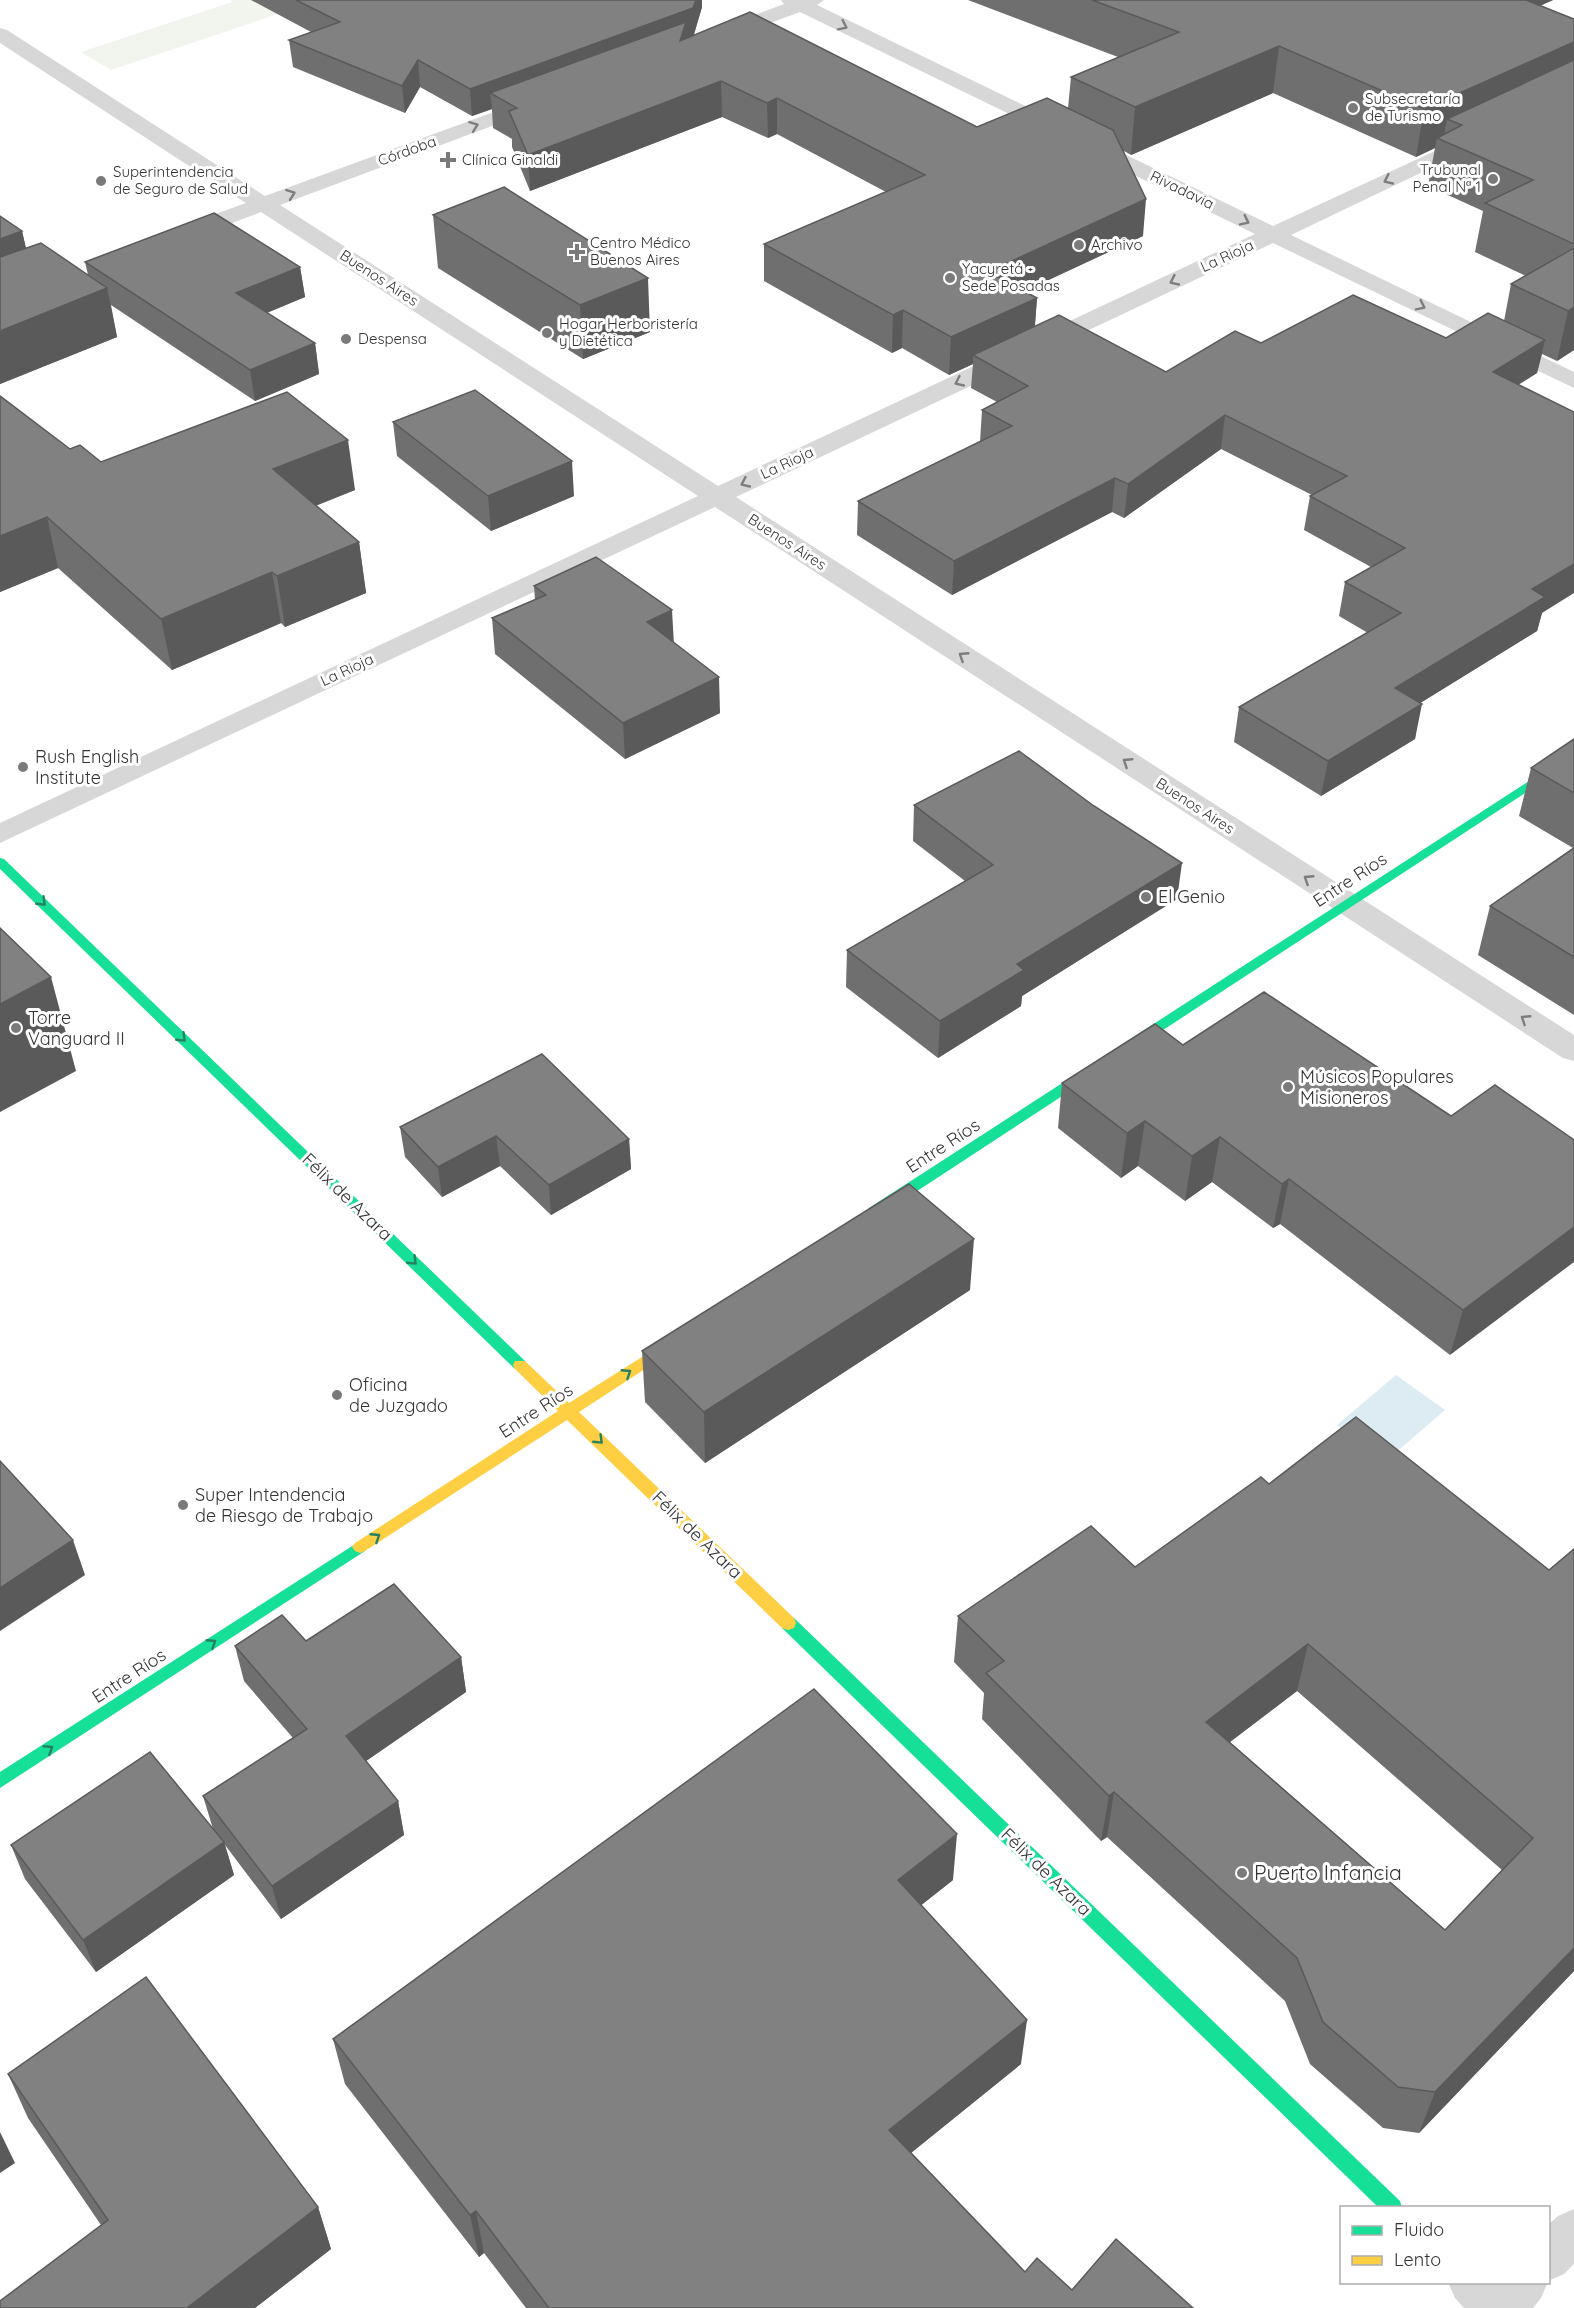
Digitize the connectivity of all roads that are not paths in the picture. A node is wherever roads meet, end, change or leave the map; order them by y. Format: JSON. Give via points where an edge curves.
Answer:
{"nodes":[{"id":1,"x":802,"y":2,"type":"edge"},
{"id":2,"x":0,"y":34,"type":"edge"},
{"id":3,"x":700,"y":42,"type":"edge"},
{"id":4,"x":555,"y":96,"type":"edge"},
{"id":5,"x":1488,"y":133,"type":"edge"},
{"id":6,"x":264,"y":204,"type":"junction"},
{"id":7,"x":1273,"y":234,"type":"junction"},
{"id":8,"x":165,"y":240,"type":"edge"},
{"id":9,"x":1574,"y":381,"type":"edge"},
{"id":10,"x":717,"y":496,"type":"junction"},
{"id":11,"x":1574,"y":756,"type":"edge"},
{"id":12,"x":0,"y":834,"type":"edge"},
{"id":13,"x":0,"y":862,"type":"edge"},
{"id":14,"x":1347,"y":904,"type":"junction"},
{"id":15,"x":1574,"y":1050,"type":"edge"},
{"id":16,"x":858,"y":1223,"type":"edge"},
{"id":17,"x":688,"y":1333,"type":"edge"},
{"id":18,"x":569,"y":1411,"type":"junction"},
{"id":19,"x":0,"y":1781,"type":"edge"},
{"id":20,"x":1391,"y":2206,"type":"edge"},
{"id":21,"x":1574,"y":2232,"type":"edge"},
{"id":22,"x":1550,"y":2256,"type":"edge"},
{"id":23,"x":1472,"y":2284,"type":"edge"},
{"id":24,"x":1525,"y":2284,"type":"edge"},
{"id":25,"x":1499,"y":2308,"type":"edge"}],
"edges":[{"from":1,"to":3,"type":"street"},
{"from":1,"to":7,"type":"street","name":"Rivadavia","one_way":true},
{"from":2,"to":6,"type":"street","name":"Buenos Aires"},
{"from":6,"to":4,"type":"street","name":"Córdoba","one_way":true},
{"from":5,"to":7,"type":"street","name":"La Rioja","one_way":true},
{"from":6,"to":8,"type":"street","name":"Córdoba"},
{"from":6,"to":10,"type":"street","name":"Buenos Aires"},
{"from":7,"to":9,"type":"street","name":"Rivadavia","one_way":true},
{"from":7,"to":10,"type":"street","name":"La Rioja","one_way":true},
{"from":10,"to":12,"type":"street","name":"La Rioja"},
{"from":14,"to":10,"type":"street","name":"Buenos Aires","one_way":true},
{"from":11,"to":14,"type":"street","name":"Entre Ríos"},
{"from":13,"to":18,"type":"street","name":"Félix de Azara","one_way":true},
{"from":15,"to":14,"type":"street","name":"Buenos Aires","one_way":true},
{"from":14,"to":16,"type":"street","name":"Entre Ríos"},
{"from":18,"to":17,"type":"street","name":"Entre Ríos","one_way":true},
{"from":19,"to":18,"type":"street","name":"Entre Ríos","one_way":true},
{"from":18,"to":20,"type":"street","name":"Félix de Azara","one_way":true},
{"from":21,"to":22,"type":"street"},
{"from":23,"to":25,"type":"street"},
{"from":24,"to":25,"type":"street"}]}
